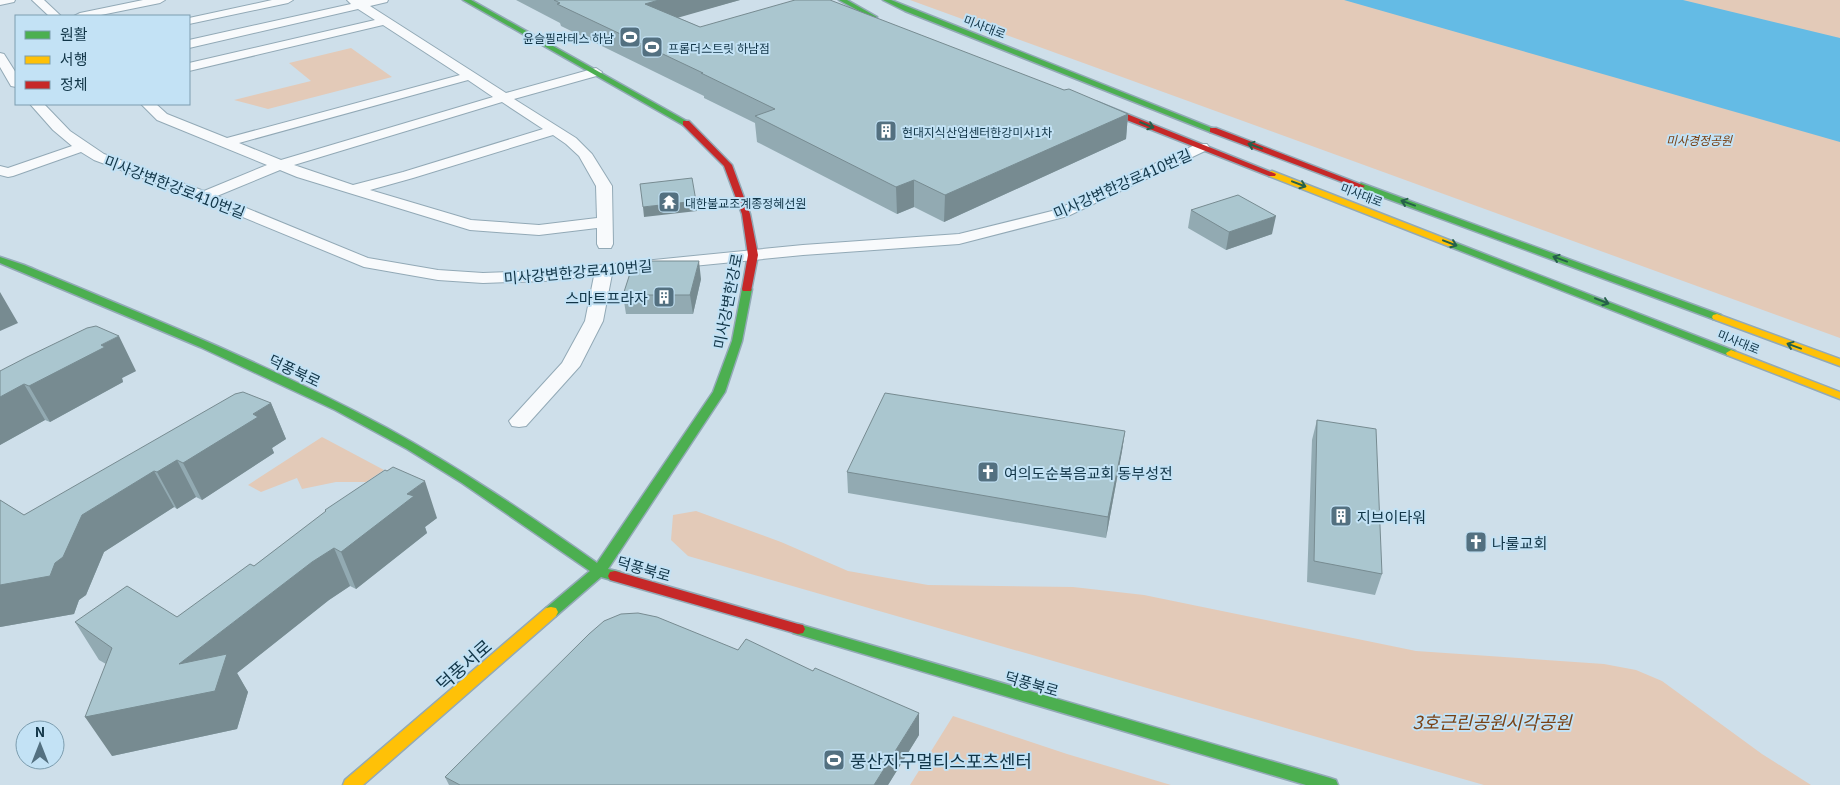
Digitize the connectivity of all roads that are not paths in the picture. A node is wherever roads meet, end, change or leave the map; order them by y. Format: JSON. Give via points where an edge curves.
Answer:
{"nodes":[{"id":1,"x":10,"y":0,"type":"edge"},
{"id":2,"x":37,"y":0,"type":"edge"},
{"id":3,"x":160,"y":0,"type":"edge"},
{"id":4,"x":288,"y":0,"type":"edge"},
{"id":5,"x":383,"y":0,"type":"edge"},
{"id":6,"x":466,"y":0,"type":"edge"},
{"id":7,"x":842,"y":0,"type":"edge"},
{"id":8,"x":881,"y":1,"type":"edge"},
{"id":9,"x":0,"y":2,"type":"edge"},
{"id":10,"x":356,"y":3,"type":"edge"},
{"id":11,"x":832,"y":7,"type":"edge"},
{"id":12,"x":54,"y":15,"type":"edge"},
{"id":13,"x":85,"y":15,"type":"edge"},
{"id":14,"x":190,"y":22,"type":"edge"},
{"id":15,"x":386,"y":22,"type":"junction"},
{"id":16,"x":190,"y":44,"type":"edge"},
{"id":17,"x":0,"y":57,"type":"edge"},
{"id":18,"x":190,"y":67,"type":"edge"},
{"id":19,"x":596,"y":72,"type":"junction"},
{"id":20,"x":470,"y":76,"type":"junction"},
{"id":21,"x":15,"y":81,"type":"edge"},
{"id":22,"x":15,"y":83,"type":"edge"},
{"id":23,"x":0,"y":88,"type":"edge"},
{"id":24,"x":506,"y":97,"type":"junction"},
{"id":25,"x":1081,"y":99,"type":"edge"},
{"id":26,"x":39,"y":105,"type":"edge"},
{"id":27,"x":149,"y":105,"type":"edge"},
{"id":28,"x":555,"y":130,"type":"junction"},
{"id":29,"x":225,"y":143,"type":"junction"},
{"id":30,"x":1202,"y":147,"type":"junction"},
{"id":31,"x":82,"y":148,"type":"junction"},
{"id":32,"x":280,"y":165,"type":"junction"},
{"id":33,"x":0,"y":170,"type":"edge"},
{"id":34,"x":352,"y":189,"type":"junction"},
{"id":35,"x":204,"y":196,"type":"junction"},
{"id":36,"x":605,"y":222,"type":"junction"},
{"id":37,"x":605,"y":244,"type":"dead end"},
{"id":38,"x":753,"y":254,"type":"junction"},
{"id":39,"x":0,"y":260,"type":"edge"},
{"id":40,"x":604,"y":270,"type":"junction"},
{"id":41,"x":1840,"y":363,"type":"edge"},
{"id":42,"x":1840,"y":396,"type":"edge"},
{"id":43,"x":519,"y":422,"type":"dead end"},
{"id":44,"x":598,"y":570,"type":"junction"},
{"id":45,"x":351,"y":785,"type":"edge"},
{"id":46,"x":1330,"y":785,"type":"edge"}],
"edges":[{"from":1,"to":9,"type":"street"},
{"from":2,"to":12,"type":"street"},
{"from":3,"to":13,"type":"street"},
{"from":4,"to":14,"type":"street"},
{"from":5,"to":10,"type":"street"},
{"from":6,"to":19,"type":"street","name":"미사강변한강로"},
{"from":7,"to":11,"type":"street","via":[[879,19]]},
{"from":41,"to":8,"type":"street","name":"미사대로","one_way":true,"via":[[1236,139]]},
{"from":10,"to":15,"type":"street"},
{"from":10,"to":16,"type":"street"},
{"from":15,"to":18,"type":"street"},
{"from":15,"to":20,"type":"street"},
{"from":17,"to":21,"type":"street"},
{"from":19,"to":24,"type":"street"},
{"from":19,"to":38,"type":"street","name":"미사강변한강로","via":[[683,120],[728,165],[746,214]]},
{"from":20,"to":24,"type":"street"},
{"from":20,"to":29,"type":"street"},
{"from":22,"to":23,"type":"street"},
{"from":24,"to":28,"type":"street"},
{"from":24,"to":32,"type":"street"},
{"from":25,"to":30,"type":"street","name":"미사대로","one_way":true},
{"from":26,"to":31,"type":"street","name":"미사강변한강로410번길","via":[[56,126]]},
{"from":27,"to":29,"type":"street","via":[[162,117]]},
{"from":28,"to":34,"type":"street","via":[[408,176]]},
{"from":28,"to":36,"type":"street","via":[[585,154],[604,186]]},
{"from":29,"to":32,"type":"street"},
{"from":30,"to":38,"type":"street","name":"미사강변한강로410번길","via":[[1062,213],[959,239]]},
{"from":30,"to":42,"type":"street","name":"미사대로","one_way":true},
{"from":31,"to":33,"type":"street","via":[[8,173]]},
{"from":31,"to":35,"type":"street","name":"미사강변한강로410번길"},
{"from":32,"to":34,"type":"street"},
{"from":32,"to":35,"type":"street"},
{"from":34,"to":36,"type":"street","via":[[470,225],[540,230]]},
{"from":35,"to":40,"type":"street","name":"미사강변한강로410번길","via":[[364,262],[399,269],[482,278]]},
{"from":36,"to":37,"type":"street"},
{"from":38,"to":40,"type":"street","name":"미사강변한강로410번길"},
{"from":38,"to":44,"type":"street","name":"미사강변한강로","via":[[737,341],[719,392]]},
{"from":39,"to":44,"type":"street","name":"덕풍북로","via":[[244,363],[350,413],[434,461],[541,529]]},
{"from":40,"to":43,"type":"street","via":[[594,321],[570,366]]},
{"from":44,"to":45,"type":"street","name":"덕풍서로"},
{"from":44,"to":46,"type":"street","name":"덕풍북로"}]}
